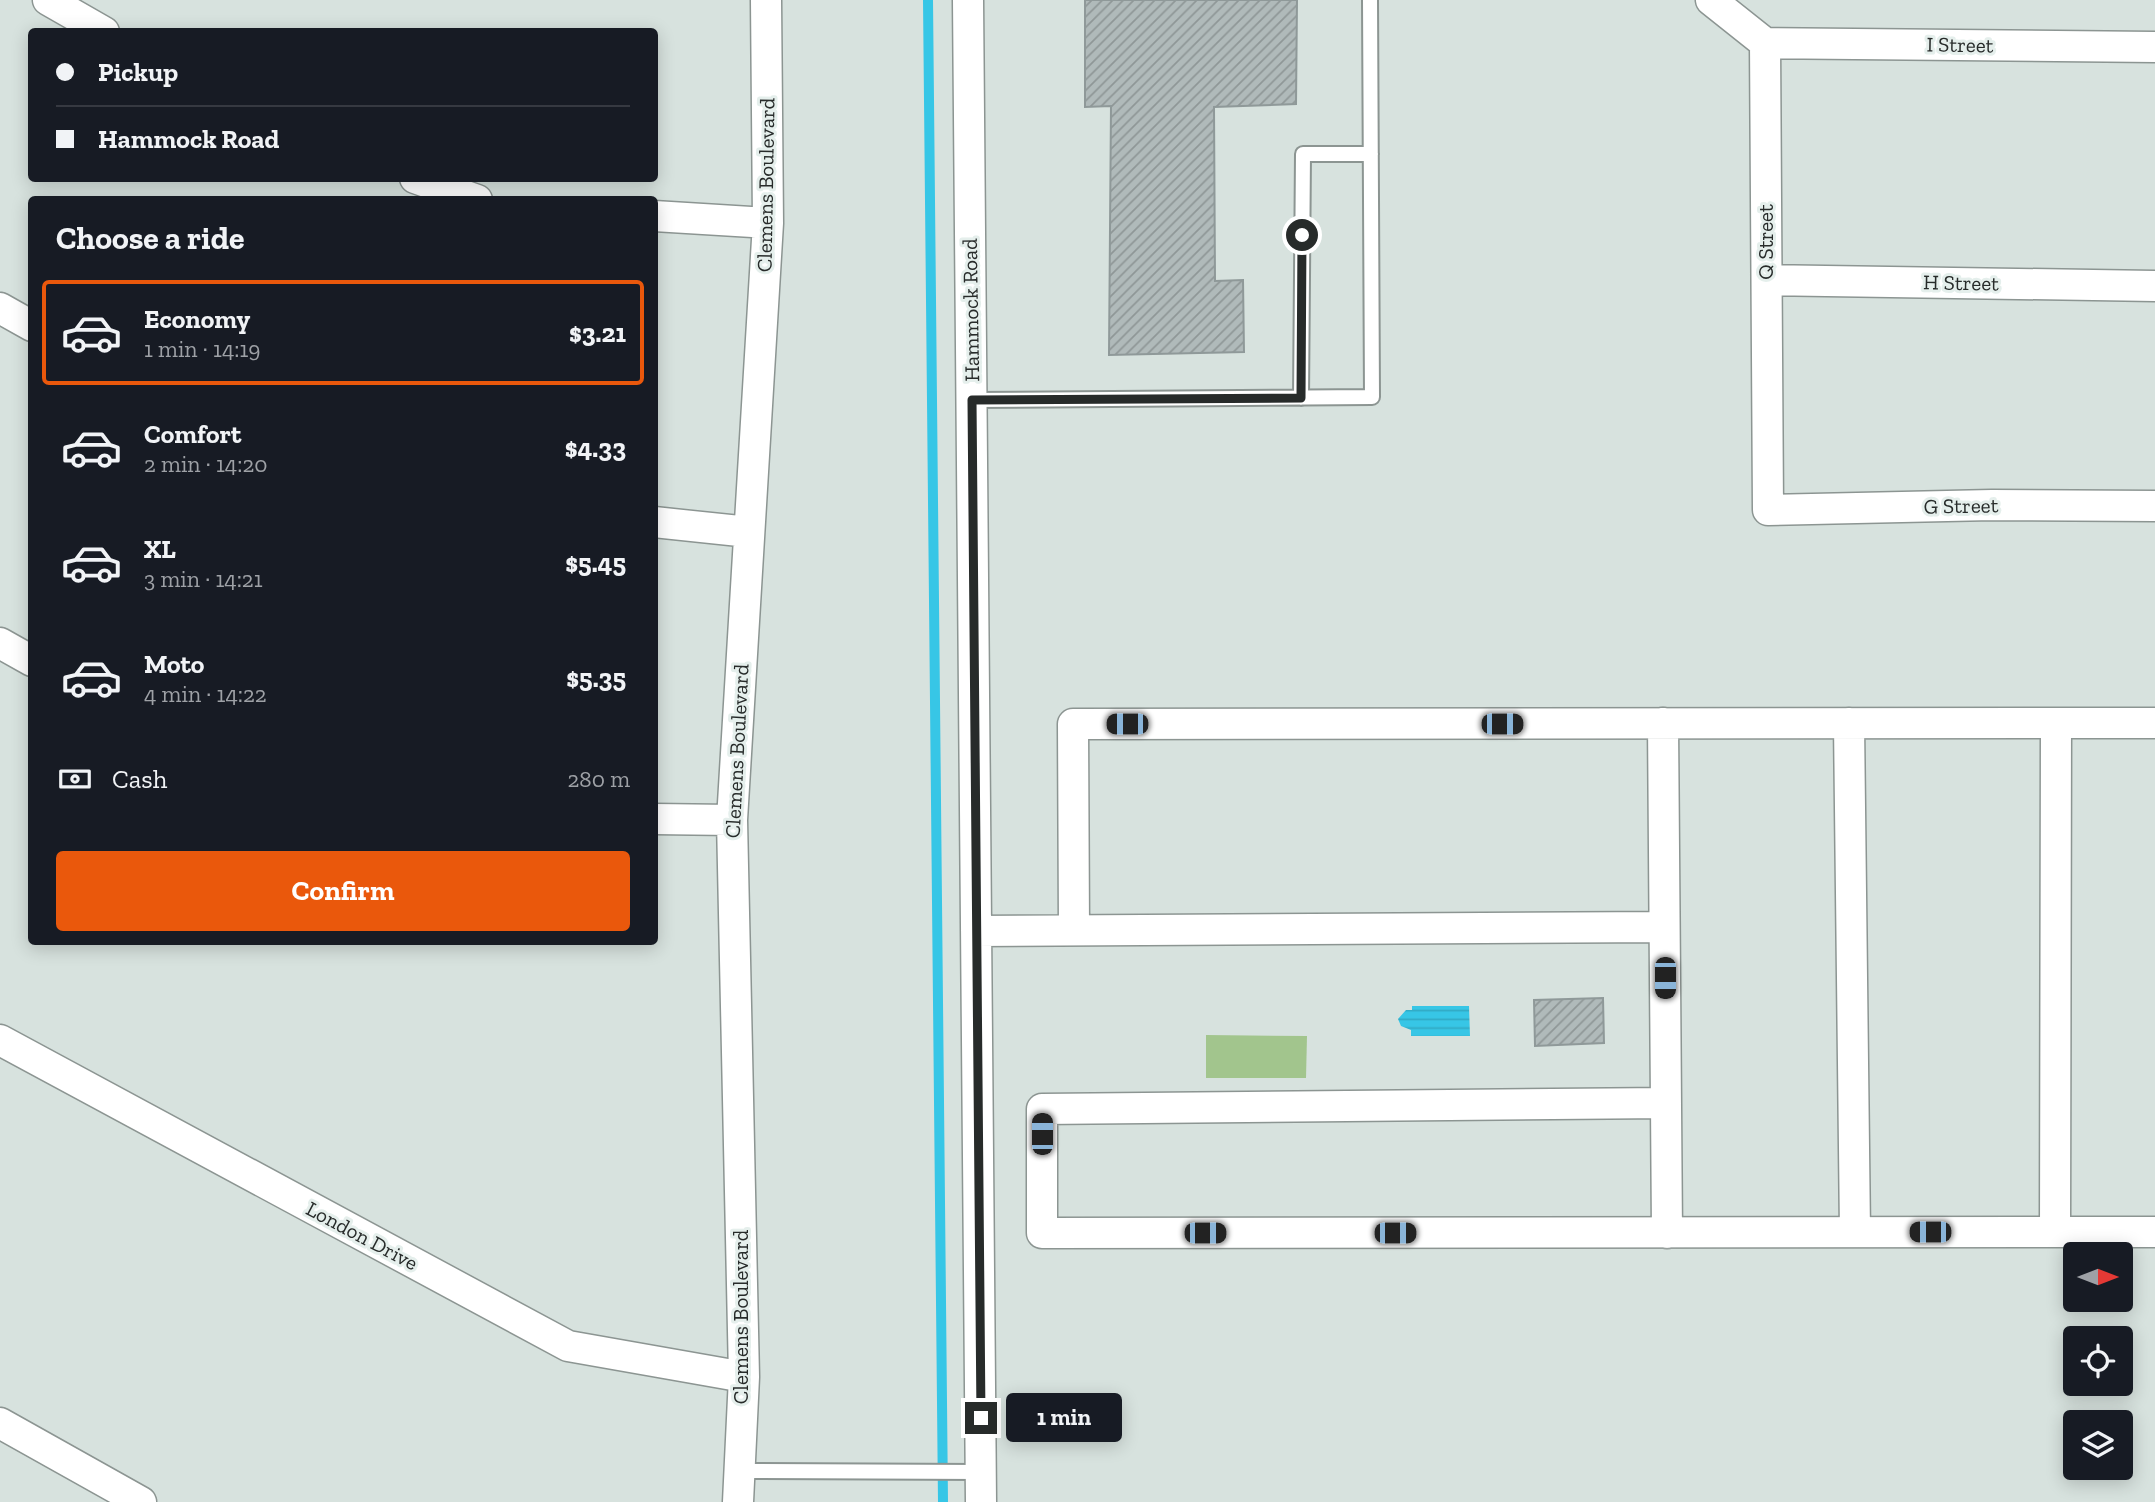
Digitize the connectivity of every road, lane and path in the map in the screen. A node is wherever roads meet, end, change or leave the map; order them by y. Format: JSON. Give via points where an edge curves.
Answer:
{"nodes":[{"id":1,"x":48,"y":0,"type":"edge"},
{"id":2,"x":766,"y":0,"type":"edge"},
{"id":3,"x":968,"y":0,"type":"edge"},
{"id":4,"x":1370,"y":0,"type":"edge"},
{"id":5,"x":1711,"y":0,"type":"edge"},
{"id":6,"x":97,"y":28,"type":"edge"},
{"id":7,"x":1765,"y":43,"type":"junction"},
{"id":8,"x":2155,"y":47,"type":"edge"},
{"id":9,"x":1371,"y":154,"type":"junction"},
{"id":10,"x":426,"y":182,"type":"edge"},
{"id":11,"x":466,"y":196,"type":"edge"},
{"id":12,"x":658,"y":216,"type":"edge"},
{"id":13,"x":768,"y":223,"type":"junction"},
{"id":14,"x":1767,"y":280,"type":"junction"},
{"id":15,"x":2155,"y":286,"type":"edge"},
{"id":16,"x":0,"y":308,"type":"edge"},
{"id":17,"x":28,"y":324,"type":"edge"},
{"id":18,"x":1301,"y":398,"type":"junction"},
{"id":19,"x":972,"y":400,"type":"junction"},
{"id":20,"x":2155,"y":506,"type":"edge"},
{"id":21,"x":1768,"y":510,"type":"joint"},
{"id":22,"x":658,"y":522,"type":"edge"},
{"id":23,"x":749,"y":532,"type":"junction"},
{"id":24,"x":0,"y":643,"type":"edge"},
{"id":25,"x":28,"y":660,"type":"edge"},
{"id":26,"x":1663,"y":723,"type":"junction"},
{"id":27,"x":1849,"y":723,"type":"junction"},
{"id":28,"x":2056,"y":723,"type":"junction"},
{"id":29,"x":2155,"y":723,"type":"edge"},
{"id":30,"x":658,"y":819,"type":"edge"},
{"id":31,"x":732,"y":820,"type":"junction"},
{"id":32,"x":1664,"y":928,"type":"junction"},
{"id":33,"x":1074,"y":930,"type":"junction"},
{"id":34,"x":976,"y":931,"type":"junction"},
{"id":35,"x":0,"y":1040,"type":"edge"},
{"id":36,"x":1666,"y":1103,"type":"junction"},
{"id":37,"x":1855,"y":1232,"type":"junction"},
{"id":38,"x":2055,"y":1232,"type":"junction"},
{"id":39,"x":2155,"y":1232,"type":"edge"},
{"id":40,"x":1667,"y":1233,"type":"junction"},
{"id":41,"x":744,"y":1377,"type":"junction"},
{"id":42,"x":0,"y":1423,"type":"edge"},
{"id":43,"x":739,"y":1471,"type":"junction"},
{"id":44,"x":981,"y":1472,"type":"junction"},
{"id":45,"x":141,"y":1502,"type":"edge"},
{"id":46,"x":738,"y":1502,"type":"edge"},
{"id":47,"x":981,"y":1502,"type":"edge"}],
"edges":[{"from":1,"to":6,"type":"street"},
{"from":2,"to":13,"type":"street","name":"Clemens Boulevard"},
{"from":3,"to":19,"type":"street","name":"Hammock Road"},
{"from":4,"to":9,"type":"lane"},
{"from":5,"to":7,"type":"street"},
{"from":7,"to":8,"type":"street","name":"I Street"},
{"from":7,"to":14,"type":"street","name":"Q Street"},
{"from":9,"to":18,"type":"lane","via":[[1303,153]]},
{"from":9,"to":18,"type":"lane","via":[[1372,397]]},
{"from":10,"to":11,"type":"street"},
{"from":12,"to":13,"type":"street"},
{"from":13,"to":23,"type":"street","name":"Clemens Boulevard"},
{"from":14,"to":15,"type":"street","name":"H Street"},
{"from":14,"to":21,"type":"street","name":"Q Street"},
{"from":16,"to":17,"type":"street"},
{"from":18,"to":19,"type":"lane"},
{"from":19,"to":34,"type":"street","name":"Hammock Road"},
{"from":20,"to":21,"type":"street","name":"G Street"},
{"from":22,"to":23,"type":"street"},
{"from":23,"to":31,"type":"street","name":"Clemens Boulevard"},
{"from":24,"to":25,"type":"street"},
{"from":26,"to":27,"type":"street"},
{"from":26,"to":32,"type":"street"},
{"from":26,"to":33,"type":"street","via":[[1073,724]]},
{"from":27,"to":28,"type":"street"},
{"from":27,"to":37,"type":"street"},
{"from":28,"to":29,"type":"street"},
{"from":28,"to":38,"type":"street"},
{"from":30,"to":31,"type":"street"},
{"from":31,"to":41,"type":"street","name":"Clemens Boulevard"},
{"from":32,"to":33,"type":"street"},
{"from":32,"to":36,"type":"street"},
{"from":33,"to":34,"type":"street"},
{"from":34,"to":44,"type":"street","name":"Hammock Road"},
{"from":35,"to":41,"type":"street","name":"London Drive","via":[[568,1346]]},
{"from":36,"to":40,"type":"street"},
{"from":36,"to":40,"type":"street","via":[[1042,1109],[1042,1233]]},
{"from":37,"to":38,"type":"street"},
{"from":37,"to":40,"type":"street"},
{"from":38,"to":39,"type":"street"},
{"from":41,"to":43,"type":"street","name":"Clemens Boulevard"},
{"from":42,"to":45,"type":"street"},
{"from":43,"to":44,"type":"lane"},
{"from":43,"to":46,"type":"street","name":"Clemens Boulevard"},
{"from":44,"to":47,"type":"street","name":"Hammock Road"}]}
